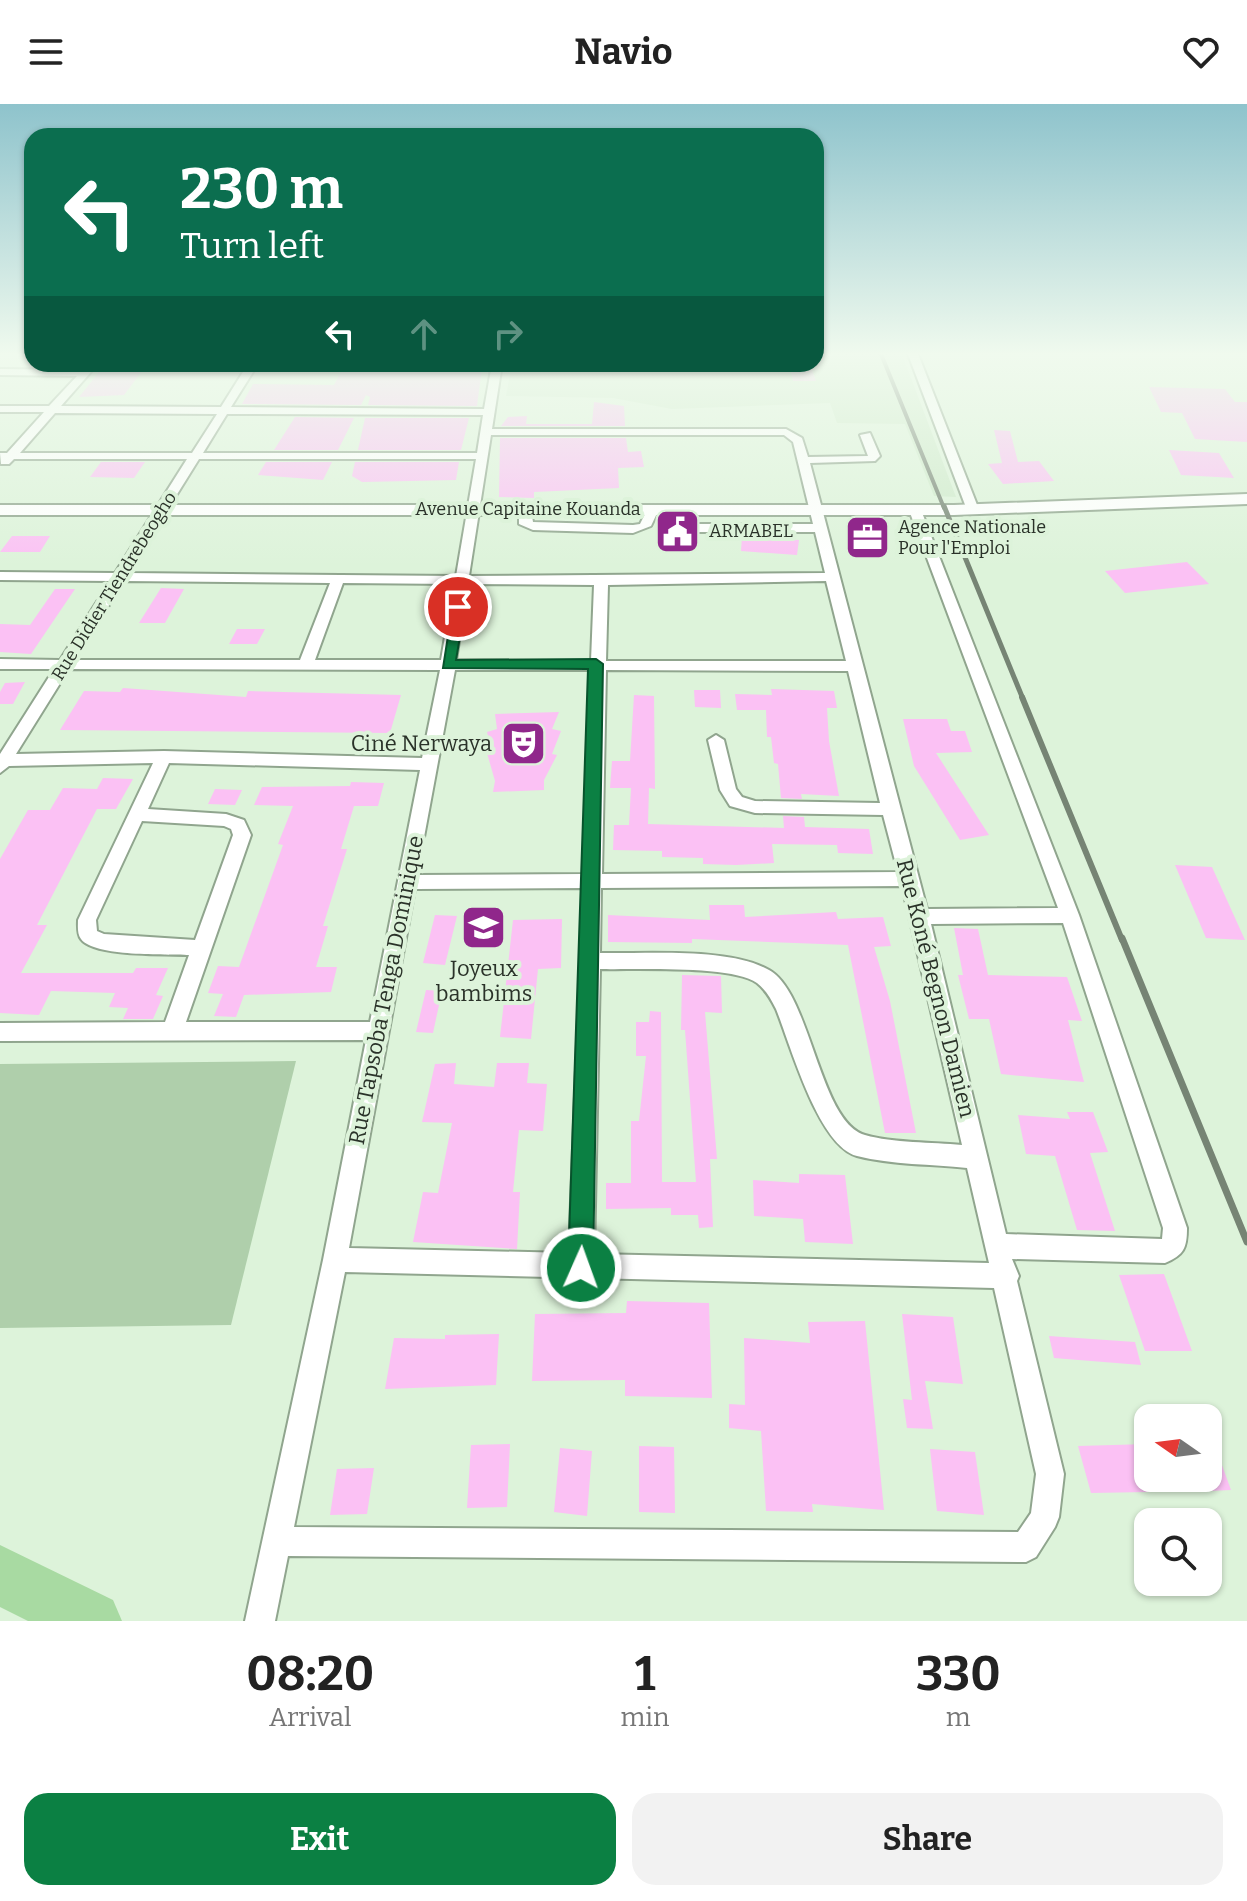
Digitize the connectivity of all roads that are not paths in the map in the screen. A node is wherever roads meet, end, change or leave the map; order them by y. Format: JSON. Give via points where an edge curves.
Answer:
{"nodes":[{"id":1,"x":38,"y":425,"type":"edge"},
{"id":2,"x":214,"y":425,"type":"edge"},
{"id":3,"x":485,"y":425,"type":"edge"},
{"id":4,"x":569,"y":425,"type":"edge"},
{"id":5,"x":940,"y":425,"type":"edge"},
{"id":6,"x":866,"y":435,"type":"dead end"},
{"id":7,"x":5,"y":456,"type":"edge"},
{"id":8,"x":480,"y":456,"type":"junction"},
{"id":9,"x":194,"y":458,"type":"junction"},
{"id":10,"x":803,"y":460,"type":"junction"},
{"id":11,"x":0,"y":467,"type":"edge"},
{"id":12,"x":1247,"y":499,"type":"edge"},
{"id":13,"x":163,"y":509,"type":"junction"},
{"id":14,"x":0,"y":510,"type":"edge"},
{"id":15,"x":472,"y":510,"type":"junction"},
{"id":16,"x":915,"y":510,"type":"junction"},
{"id":17,"x":973,"y":510,"type":"junction"},
{"id":18,"x":817,"y":518,"type":"junction"},
{"id":19,"x":0,"y":576,"type":"edge"},
{"id":20,"x":123,"y":576,"type":"junction"},
{"id":21,"x":831,"y":577,"type":"junction"},
{"id":22,"x":338,"y":578,"type":"junction"},
{"id":23,"x":463,"y":578,"type":"junction"},
{"id":24,"x":601,"y":581,"type":"junction"},
{"id":25,"x":0,"y":664,"type":"edge"},
{"id":26,"x":596,"y":664,"type":"junction"},
{"id":27,"x":64,"y":665,"type":"junction"},
{"id":28,"x":448,"y":665,"type":"junction"},
{"id":29,"x":305,"y":666,"type":"junction"},
{"id":30,"x":854,"y":666,"type":"junction"},
{"id":31,"x":716,"y":740,"type":"dead end"},
{"id":32,"x":164,"y":757,"type":"junction"},
{"id":33,"x":2,"y":764,"type":"edge"},
{"id":34,"x":427,"y":764,"type":"junction"},
{"id":35,"x":890,"y":809,"type":"junction"},
{"id":36,"x":139,"y":815,"type":"junction"},
{"id":37,"x":910,"y":879,"type":"junction"},
{"id":38,"x":592,"y":880,"type":"junction"},
{"id":39,"x":407,"y":882,"type":"junction"},
{"id":40,"x":1070,"y":915,"type":"junction"},
{"id":41,"x":920,"y":917,"type":"junction"},
{"id":42,"x":201,"y":948,"type":"junction"},
{"id":43,"x":591,"y":961,"type":"junction"},
{"id":44,"x":378,"y":1031,"type":"junction"},
{"id":45,"x":0,"y":1032,"type":"edge"},
{"id":46,"x":172,"y":1032,"type":"junction"},
{"id":47,"x":977,"y":1158,"type":"junction"},
{"id":48,"x":999,"y":1246,"type":"junction"},
{"id":49,"x":335,"y":1260,"type":"junction"},
{"id":50,"x":581,"y":1268,"type":"junction"},
{"id":51,"x":1007,"y":1276,"type":"junction"},
{"id":52,"x":277,"y":1541,"type":"junction"},
{"id":53,"x":260,"y":1617,"type":"edge"}],
"edges":[{"from":1,"to":7,"type":"street"},
{"from":2,"to":9,"type":"street","name":"Rue Didier Tiendrebeogho"},
{"from":3,"to":8,"type":"street","name":"Rue Tapsoba Tenga Dominique"},
{"from":4,"to":10,"type":"street","name":"Rue Koné Begnon Damien","via":[[786,432],[798,440]]},
{"from":5,"to":17,"type":"street"},
{"from":6,"to":10,"type":"street","via":[[871,459]]},
{"from":7,"to":9,"type":"street"},
{"from":7,"to":11,"type":"street"},
{"from":8,"to":9,"type":"street"},
{"from":8,"to":15,"type":"street","name":"Rue Tapsoba Tenga Dominique"},
{"from":9,"to":13,"type":"street","name":"Rue Didier Tiendrebeogho"},
{"from":10,"to":18,"type":"street","name":"Rue Koné Begnon Damien"},
{"from":12,"to":17,"type":"street","name":"Avenue Capitaine Kouanda"},
{"from":13,"to":14,"type":"street","name":"Avenue Capitaine Kouanda"},
{"from":13,"to":15,"type":"street","name":"Avenue Capitaine Kouanda"},
{"from":13,"to":20,"type":"street","name":"Rue Didier Tiendrebeogho"},
{"from":15,"to":18,"type":"street","name":"Avenue Capitaine Kouanda","via":[[681,509]]},
{"from":15,"to":23,"type":"street","name":"Rue Tapsoba Tenga Dominique"},
{"from":16,"to":17,"type":"street","name":"Avenue Capitaine Kouanda"},
{"from":16,"to":18,"type":"street","name":"Avenue Capitaine Kouanda"},
{"from":16,"to":40,"type":"street"},
{"from":18,"to":21,"type":"street","name":"Rue Koné Begnon Damien"},
{"from":19,"to":20,"type":"street"},
{"from":20,"to":22,"type":"street"},
{"from":20,"to":27,"type":"street","name":"Rue Didier Tiendrebeogho"},
{"from":21,"to":24,"type":"street"},
{"from":21,"to":30,"type":"street","name":"Rue Koné Begnon Damien"},
{"from":22,"to":23,"type":"street"},
{"from":22,"to":29,"type":"street"},
{"from":23,"to":24,"type":"street"},
{"from":23,"to":28,"type":"street","name":"Rue Tapsoba Tenga Dominique"},
{"from":24,"to":26,"type":"street"},
{"from":25,"to":27,"type":"street"},
{"from":26,"to":28,"type":"street"},
{"from":26,"to":30,"type":"street"},
{"from":26,"to":38,"type":"street"},
{"from":27,"to":29,"type":"street"},
{"from":27,"to":33,"type":"street","name":"Rue Didier Tiendrebeogho"},
{"from":28,"to":29,"type":"street"},
{"from":28,"to":34,"type":"street","name":"Rue Tapsoba Tenga Dominique"},
{"from":30,"to":35,"type":"street","name":"Rue Koné Begnon Damien"},
{"from":31,"to":35,"type":"street","via":[[736,802],[755,807]]},
{"from":32,"to":33,"type":"street"},
{"from":32,"to":34,"type":"street"},
{"from":32,"to":36,"type":"street"},
{"from":34,"to":39,"type":"street","name":"Rue Tapsoba Tenga Dominique"},
{"from":35,"to":37,"type":"street","name":"Rue Koné Begnon Damien"},
{"from":36,"to":42,"type":"street","via":[[238,825],[242,835]]},
{"from":36,"to":42,"type":"street","via":[[87,920],[88,935],[101,942]]},
{"from":37,"to":38,"type":"street"},
{"from":37,"to":41,"type":"street","name":"Rue Koné Begnon Damien"},
{"from":38,"to":39,"type":"street"},
{"from":38,"to":43,"type":"street"},
{"from":39,"to":44,"type":"street","name":"Rue Tapsoba Tenga Dominique"},
{"from":40,"to":41,"type":"street"},
{"from":40,"to":48,"type":"street","via":[[1175,1228],[1175,1244],[1165,1251]]},
{"from":41,"to":47,"type":"street","name":"Rue Koné Begnon Damien"},
{"from":42,"to":46,"type":"street"},
{"from":43,"to":47,"type":"street","via":[[741,968],[766,977],[779,995],[841,1135],[857,1145]]},
{"from":43,"to":50,"type":"street"},
{"from":44,"to":46,"type":"street"},
{"from":44,"to":49,"type":"street","name":"Rue Tapsoba Tenga Dominique"},
{"from":45,"to":46,"type":"street"},
{"from":47,"to":48,"type":"street","name":"Rue Koné Begnon Damien"},
{"from":48,"to":51,"type":"street","name":"Rue Koné Begnon Damien"},
{"from":49,"to":50,"type":"street"},
{"from":49,"to":52,"type":"street","name":"Rue Tapsoba Tenga Dominique"},
{"from":50,"to":51,"type":"street"},
{"from":51,"to":52,"type":"street","name":"Rue Koné Begnon Damien","via":[[1050,1474],[1045,1517],[1026,1547]]},
{"from":52,"to":53,"type":"street","name":"Rue Tapsoba Tenga Dominique"}]}
